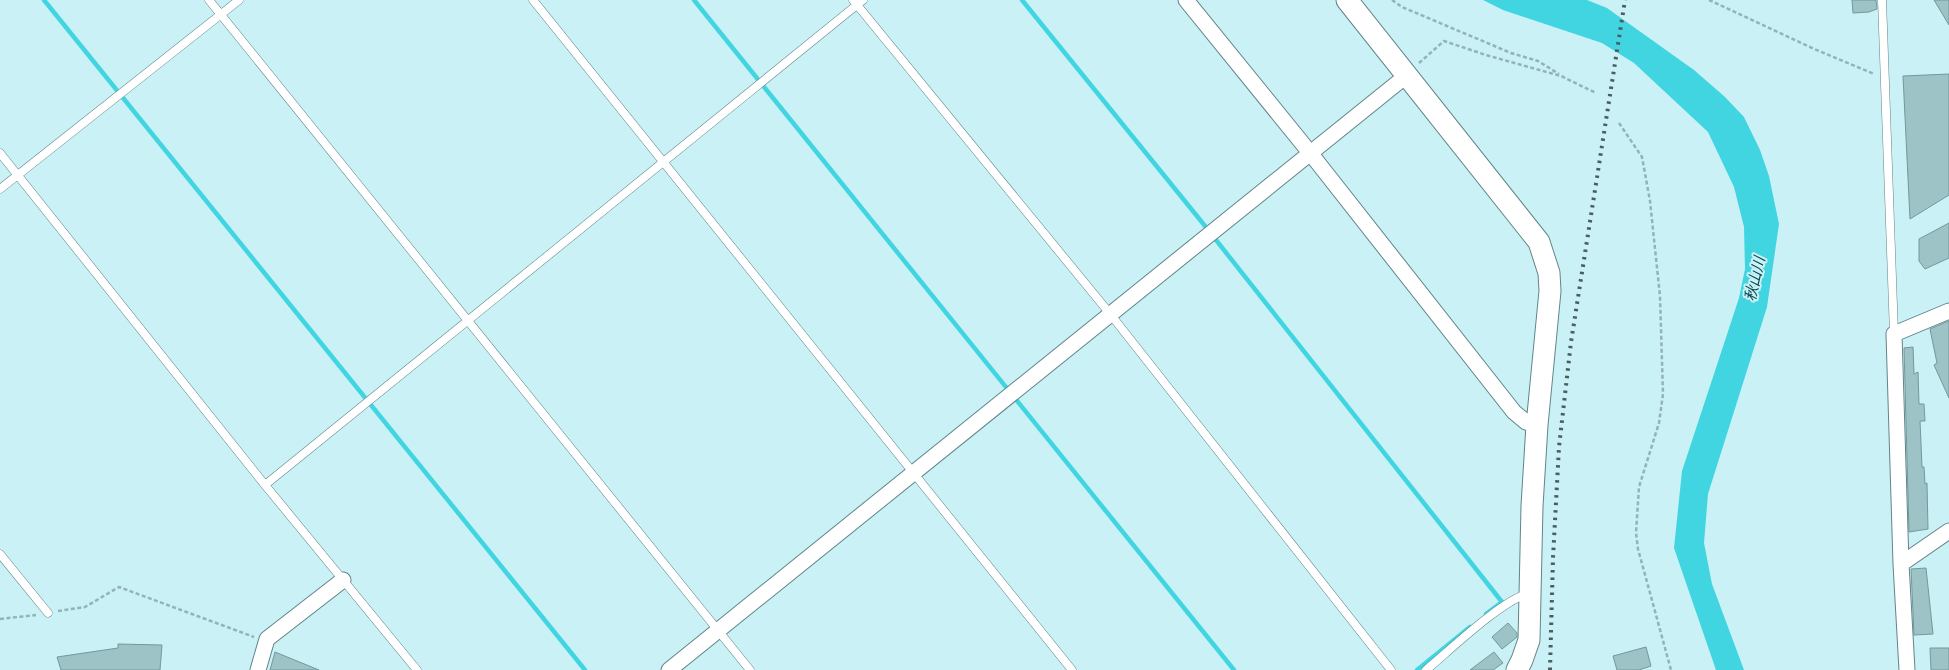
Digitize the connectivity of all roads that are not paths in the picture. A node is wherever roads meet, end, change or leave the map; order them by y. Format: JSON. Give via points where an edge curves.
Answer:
{"nodes":[{"id":1,"x":209,"y":0,"type":"edge"},
{"id":2,"x":239,"y":0,"type":"edge"},
{"id":3,"x":533,"y":0,"type":"edge"},
{"id":4,"x":1186,"y":0,"type":"edge"},
{"id":5,"x":1347,"y":0,"type":"edge"},
{"id":6,"x":1882,"y":0,"type":"edge"},
{"id":7,"x":857,"y":2,"type":"edge"},
{"id":8,"x":221,"y":15,"type":"junction"},
{"id":9,"x":1406,"y":76,"type":"junction"},
{"id":10,"x":0,"y":153,"type":"edge"},
{"id":11,"x":1311,"y":154,"type":"junction"},
{"id":12,"x":663,"y":162,"type":"junction"},
{"id":13,"x":18,"y":174,"type":"junction"},
{"id":14,"x":0,"y":189,"type":"edge"},
{"id":15,"x":1949,"y":311,"type":"edge"},
{"id":16,"x":1111,"y":315,"type":"junction"},
{"id":17,"x":467,"y":320,"type":"junction"},
{"id":18,"x":1894,"y":334,"type":"junction"},
{"id":19,"x":1536,"y":425,"type":"junction"},
{"id":20,"x":914,"y":472,"type":"junction"},
{"id":21,"x":264,"y":484,"type":"junction"},
{"id":22,"x":1949,"y":530,"type":"edge"},
{"id":23,"x":0,"y":554,"type":"edge"},
{"id":24,"x":1901,"y":564,"type":"junction"},
{"id":25,"x":343,"y":580,"type":"junction"},
{"id":26,"x":1530,"y":594,"type":"junction"},
{"id":27,"x":48,"y":613,"type":"road end"},
{"id":28,"x":718,"y":630,"type":"junction"},
{"id":29,"x":258,"y":670,"type":"edge"},
{"id":30,"x":417,"y":670,"type":"edge"},
{"id":31,"x":669,"y":670,"type":"edge"},
{"id":32,"x":750,"y":670,"type":"edge"},
{"id":33,"x":1072,"y":670,"type":"edge"},
{"id":34,"x":1391,"y":670,"type":"edge"},
{"id":35,"x":1426,"y":670,"type":"edge"},
{"id":36,"x":1517,"y":670,"type":"edge"},
{"id":37,"x":1907,"y":670,"type":"edge"}],
"edges":[{"from":1,"to":8,"type":"lane"},
{"from":2,"to":8,"type":"lane"},
{"from":3,"to":12,"type":"lane"},
{"from":4,"to":11,"type":"street"},
{"from":5,"to":9,"type":"street"},
{"from":6,"to":18,"type":"lane"},
{"from":7,"to":12,"type":"lane"},
{"from":7,"to":16,"type":"lane"},
{"from":8,"to":13,"type":"lane"},
{"from":8,"to":17,"type":"lane"},
{"from":9,"to":11,"type":"street"},
{"from":9,"to":19,"type":"street","via":[[1539,242],[1545,258],[1550,291]]},
{"from":10,"to":13,"type":"lane"},
{"from":11,"to":16,"type":"street"},
{"from":11,"to":19,"type":"street","via":[[1514,412],[1526,422]]},
{"from":12,"to":17,"type":"lane"},
{"from":12,"to":20,"type":"lane"},
{"from":13,"to":14,"type":"lane"},
{"from":13,"to":21,"type":"lane"},
{"from":15,"to":18,"type":"street"},
{"from":16,"to":20,"type":"street"},
{"from":16,"to":34,"type":"lane"},
{"from":17,"to":21,"type":"lane"},
{"from":17,"to":28,"type":"lane"},
{"from":18,"to":24,"type":"street"},
{"from":19,"to":26,"type":"street"},
{"from":20,"to":28,"type":"street"},
{"from":20,"to":33,"type":"lane"},
{"from":21,"to":25,"type":"lane"},
{"from":22,"to":24,"type":"street"},
{"from":23,"to":27,"type":"lane"},
{"from":24,"to":37,"type":"street"},
{"from":25,"to":29,"type":"street","via":[[267,639]]},
{"from":25,"to":30,"type":"lane"},
{"from":26,"to":35,"type":"lane","via":[[1521,595],[1500,608]]},
{"from":26,"to":36,"type":"street","via":[[1528,640]]},
{"from":28,"to":31,"type":"street"},
{"from":28,"to":32,"type":"lane"}]}
